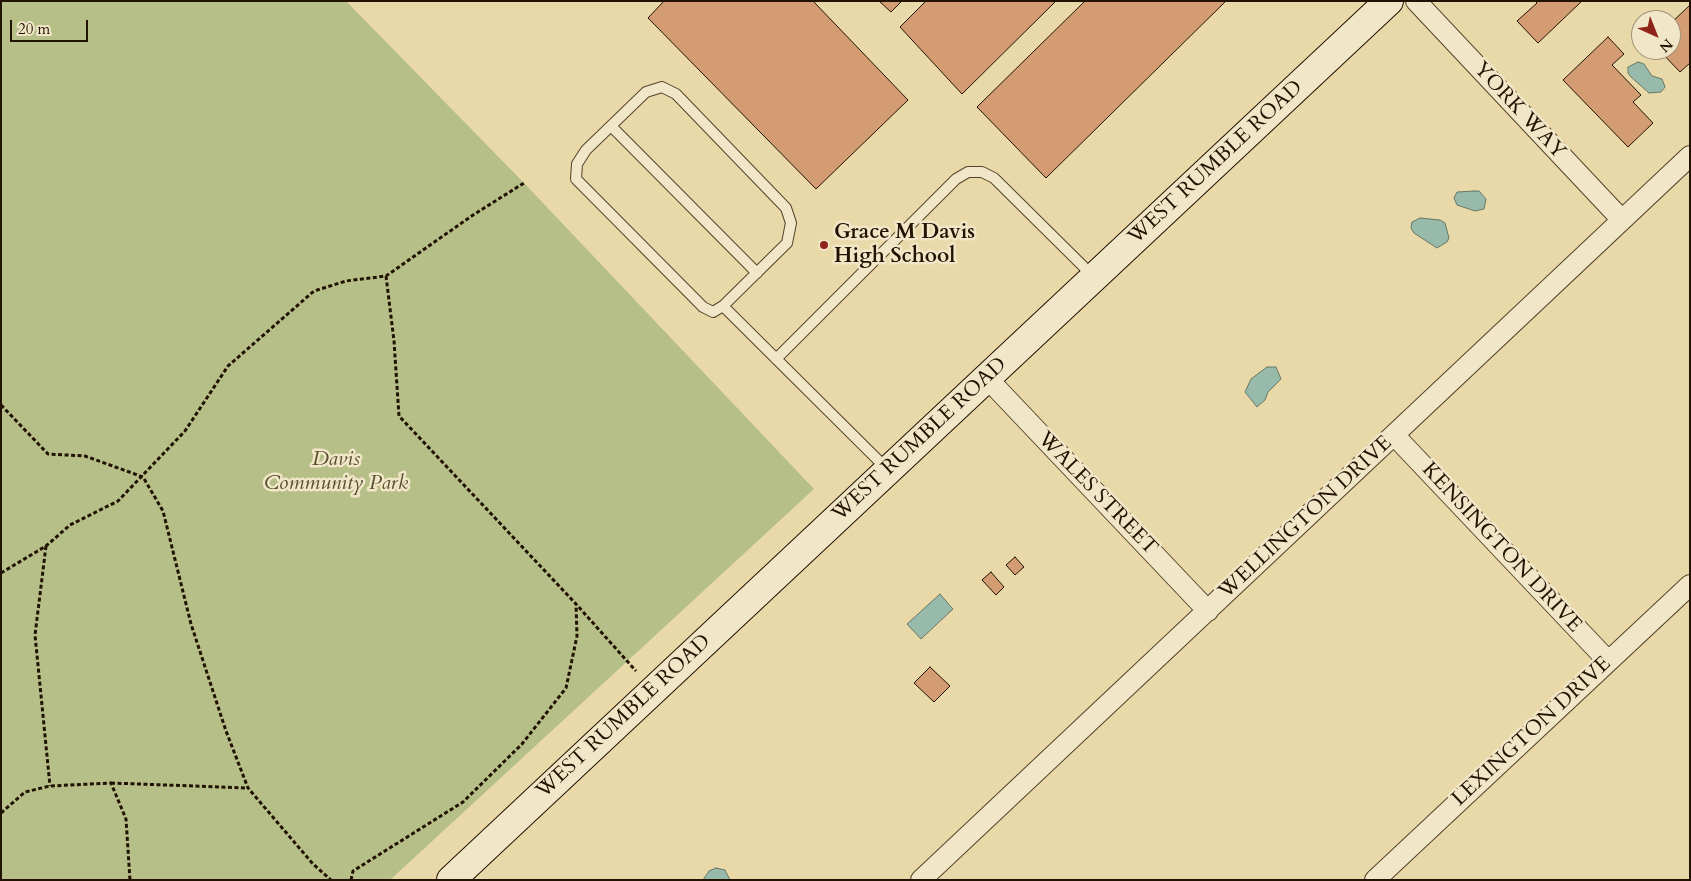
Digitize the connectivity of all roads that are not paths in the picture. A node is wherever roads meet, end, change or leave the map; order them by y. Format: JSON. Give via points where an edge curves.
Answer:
{"nodes":[{"id":1,"x":1389,"y":1,"type":"edge"},
{"id":2,"x":1416,"y":1,"type":"edge"},
{"id":3,"x":610,"y":126,"type":"junction"},
{"id":4,"x":1690,"y":156,"type":"edge"},
{"id":5,"x":1622,"y":220,"type":"junction"},
{"id":6,"x":757,"y":273,"type":"junction"},
{"id":7,"x":1094,"y":277,"type":"junction"},
{"id":8,"x":723,"y":306,"type":"junction"},
{"id":9,"x":776,"y":359,"type":"junction"},
{"id":10,"x":986,"y":377,"type":"junction"},
{"id":11,"x":1394,"y":435,"type":"junction"},
{"id":12,"x":888,"y":470,"type":"junction"},
{"id":13,"x":1690,"y":585,"type":"edge"},
{"id":14,"x":1208,"y":610,"type":"junction"},
{"id":15,"x":1608,"y":662,"type":"junction"},
{"id":16,"x":451,"y":880,"type":"edge"},
{"id":17,"x":921,"y":880,"type":"edge"},
{"id":18,"x":1374,"y":880,"type":"edge"}],
"edges":[{"from":1,"to":7,"type":"street","name":"WEST RUMBLE ROAD"},
{"from":2,"to":5,"type":"street","name":"YORK WAY"},
{"from":3,"to":6,"type":"lane"},
{"from":3,"to":6,"type":"lane","via":[[646,92],[662,87],[676,94],[786,208],[791,223],[787,243]]},
{"from":3,"to":8,"type":"lane","via":[[577,164],[576,179],[703,307],[713,312]]},
{"from":4,"to":5,"type":"street","name":"WELLINGTON DRIVE"},
{"from":5,"to":11,"type":"street","name":"WELLINGTON DRIVE"},
{"from":6,"to":8,"type":"lane"},
{"from":7,"to":9,"type":"lane","via":[[994,178],[982,172],[968,172],[956,178]]},
{"from":7,"to":10,"type":"street","name":"WEST RUMBLE ROAD"},
{"from":8,"to":9,"type":"lane"},
{"from":9,"to":12,"type":"lane"},
{"from":10,"to":12,"type":"street","name":"WEST RUMBLE ROAD"},
{"from":10,"to":14,"type":"street","name":"WALES STREET"},
{"from":11,"to":14,"type":"street","name":"WELLINGTON DRIVE"},
{"from":11,"to":15,"type":"street","name":"KENSINGTON DRIVE"},
{"from":12,"to":16,"type":"street","name":"WEST RUMBLE ROAD"},
{"from":13,"to":15,"type":"street","name":"LEXINGTON DRIVE"},
{"from":14,"to":17,"type":"street","name":"WELLINGTON DRIVE"},
{"from":15,"to":18,"type":"street","name":"LEXINGTON DRIVE"}]}
